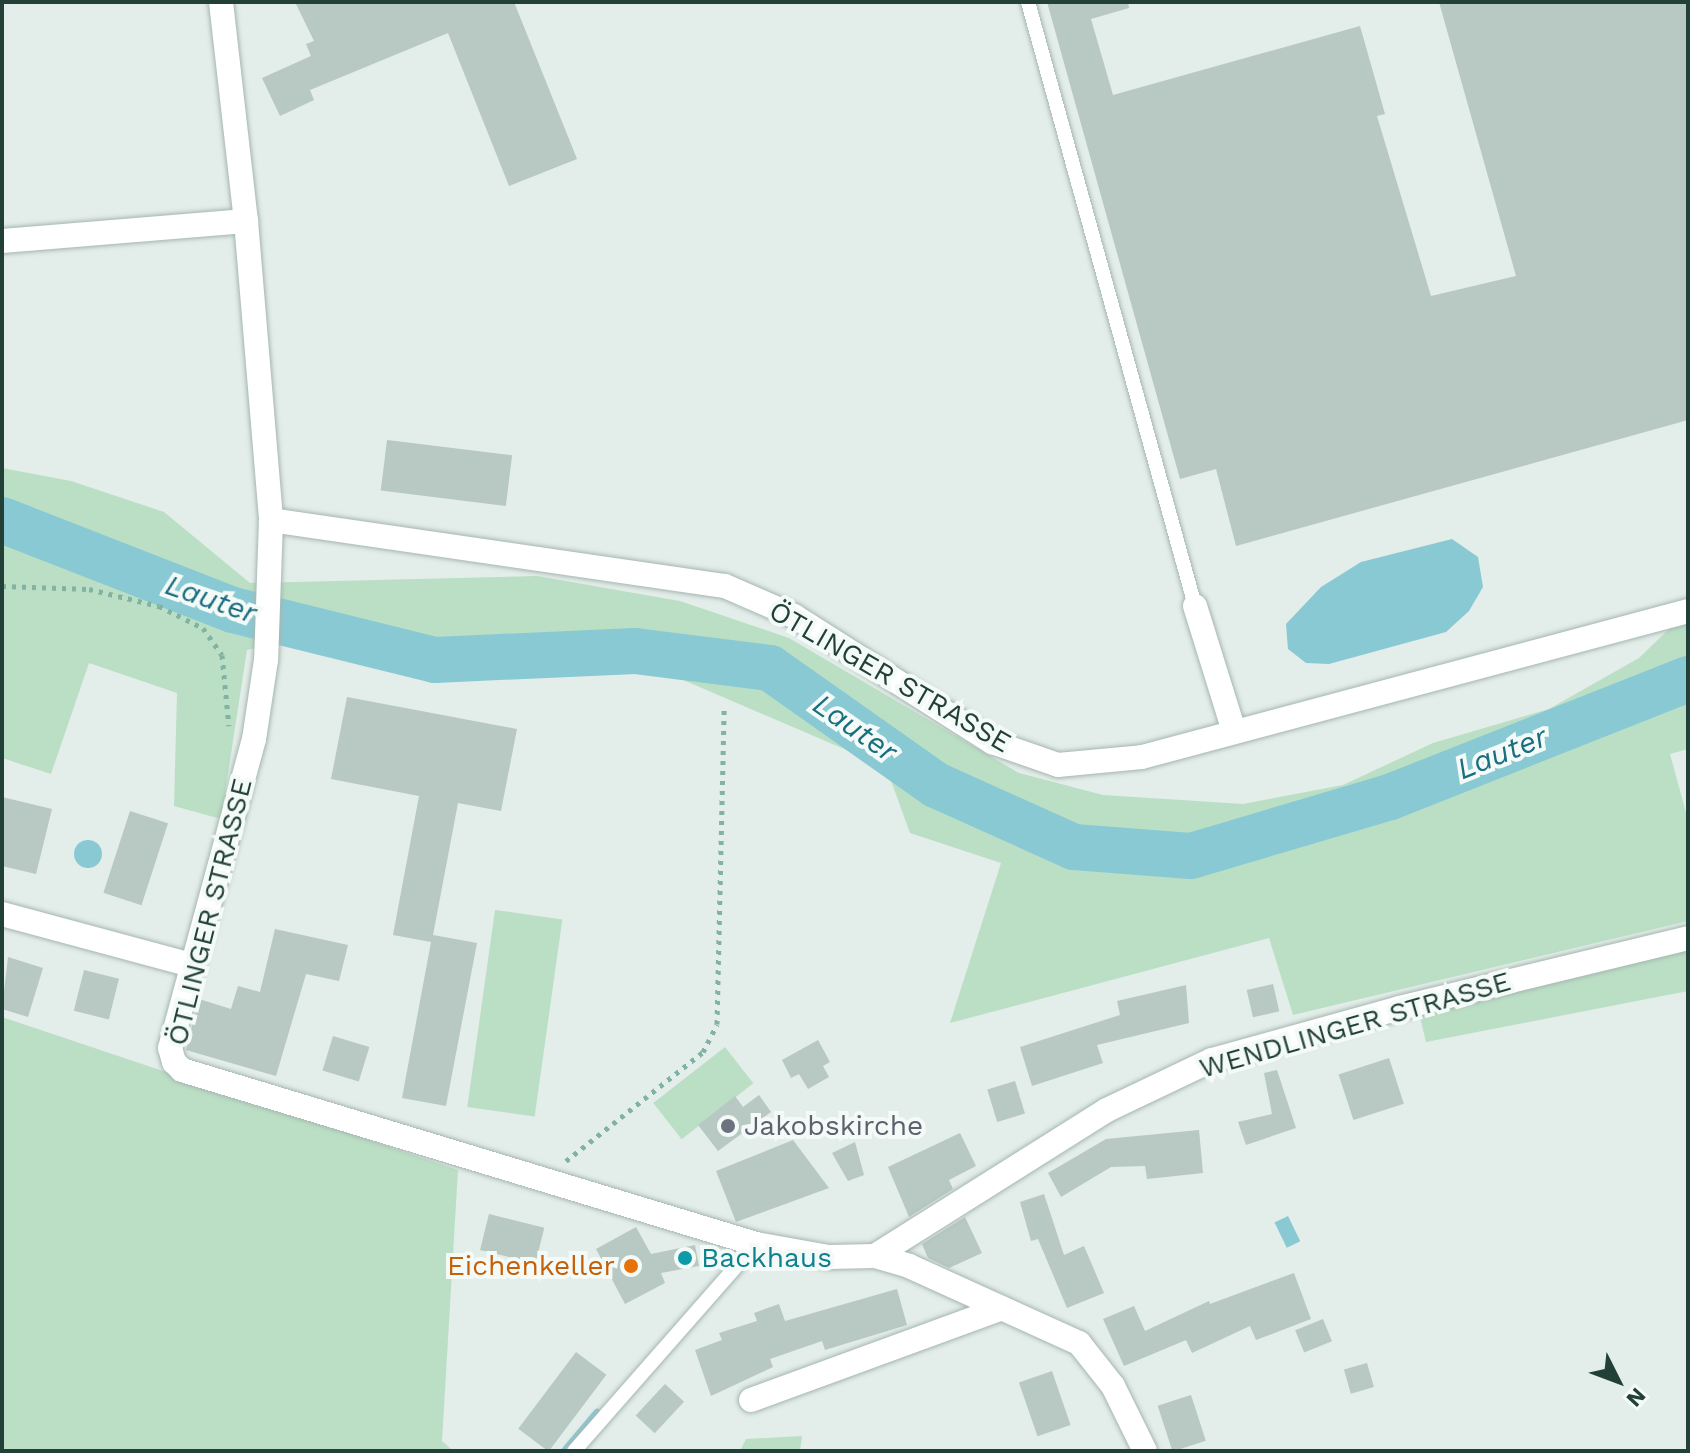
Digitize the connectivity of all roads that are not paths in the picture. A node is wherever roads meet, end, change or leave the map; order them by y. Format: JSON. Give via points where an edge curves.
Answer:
{"nodes":[{"id":1,"x":221,"y":2,"type":"edge"},
{"id":2,"x":1028,"y":2,"type":"edge"},
{"id":3,"x":246,"y":221,"type":"junction"},
{"id":4,"x":2,"y":241,"type":"edge"},
{"id":5,"x":271,"y":520,"type":"junction"},
{"id":6,"x":1195,"y":606,"type":"joint"},
{"id":7,"x":1688,"y":611,"type":"edge"},
{"id":8,"x":1234,"y":731,"type":"junction"},
{"id":9,"x":2,"y":914,"type":"edge"},
{"id":10,"x":1688,"y":938,"type":"edge"},
{"id":11,"x":191,"y":965,"type":"junction"},
{"id":12,"x":756,"y":1244,"type":"junction"},
{"id":13,"x":875,"y":1256,"type":"junction"},
{"id":14,"x":1002,"y":1308,"type":"junction"},
{"id":15,"x":751,"y":1400,"type":"dead end"},
{"id":16,"x":574,"y":1451,"type":"edge"},
{"id":17,"x":1145,"y":1451,"type":"edge"}],
"edges":[{"from":1,"to":3,"type":"street","name":"ÖTLINGER STRASSE"},
{"from":2,"to":6,"type":"lane"},
{"from":3,"to":4,"type":"street"},
{"from":3,"to":5,"type":"street","name":"ÖTLINGER STRASSE"},
{"from":5,"to":8,"type":"street","name":"ÖTLINGER STRASSE","via":[[725,586],[794,616],[992,742],[1058,765],[1142,757]]},
{"from":5,"to":11,"type":"street","name":"ÖTLINGER STRASSE","via":[[266,660],[254,739]]},
{"from":6,"to":8,"type":"street"},
{"from":7,"to":8,"type":"street","name":"ÖTLINGER STRASSE"},
{"from":9,"to":11,"type":"street"},
{"from":10,"to":13,"type":"street","name":"WENDLINGER STRASSE","via":[[1212,1060],[1107,1110]]},
{"from":11,"to":12,"type":"street","name":"ÖTLINGER STRASSE","via":[[170,1048],[182,1070]]},
{"from":12,"to":13,"type":"street","name":"ÖTLINGER STRASSE","via":[[829,1257]]},
{"from":12,"to":16,"type":"lane"},
{"from":13,"to":14,"type":"street"},
{"from":14,"to":15,"type":"street"},
{"from":14,"to":17,"type":"street","via":[[1079,1343],[1113,1386]]}]}
